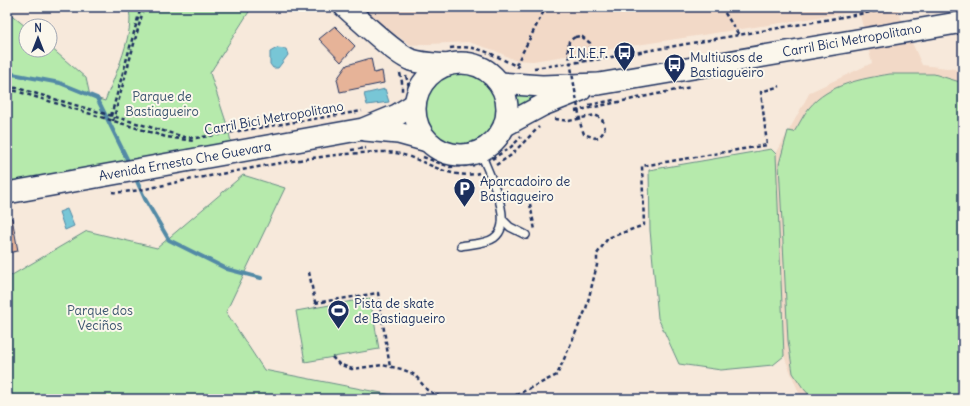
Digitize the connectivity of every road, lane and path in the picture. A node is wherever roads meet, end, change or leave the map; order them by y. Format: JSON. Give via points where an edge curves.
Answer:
{"nodes":[{"id":1,"x":143,"y":7,"type":"edge"},
{"id":2,"x":345,"y":7,"type":"edge"},
{"id":3,"x":546,"y":7,"type":"edge"},
{"id":4,"x":721,"y":7,"type":"edge"},
{"id":5,"x":963,"y":22,"type":"edge"},
{"id":6,"x":739,"y":36,"type":"dead end"},
{"id":7,"x":388,"y":44,"type":"junction"},
{"id":8,"x":452,"y":59,"type":"junction"},
{"id":9,"x":516,"y":66,"type":"dead end"},
{"id":10,"x":541,"y":66,"type":"dead end"},
{"id":11,"x":402,"y":68,"type":"dead end"},
{"id":12,"x":579,"y":70,"type":"dead end"},
{"id":13,"x":567,"y":72,"type":"dead end"},
{"id":14,"x":502,"y":76,"type":"junction"},
{"id":15,"x":686,"y":83,"type":"dead end"},
{"id":16,"x":599,"y":84,"type":"junction"},
{"id":17,"x":780,"y":86,"type":"dead end"},
{"id":18,"x":7,"y":87,"type":"edge"},
{"id":19,"x":7,"y":90,"type":"edge"},
{"id":20,"x":414,"y":96,"type":"junction"},
{"id":21,"x":570,"y":109,"type":"dead end"},
{"id":22,"x":110,"y":116,"type":"dead end"},
{"id":23,"x":111,"y":120,"type":"junction"},
{"id":24,"x":541,"y":121,"type":"dead end"},
{"id":25,"x":549,"y":122,"type":"dead end"},
{"id":26,"x":506,"y":125,"type":"junction"},
{"id":27,"x":541,"y":125,"type":"dead end"},
{"id":28,"x":530,"y":129,"type":"dead end"},
{"id":29,"x":366,"y":130,"type":"junction"},
{"id":30,"x":525,"y":133,"type":"dead end"},
{"id":31,"x":424,"y":149,"type":"junction"},
{"id":32,"x":484,"y":163,"type":"junction"},
{"id":33,"x":171,"y":179,"type":"dead end"},
{"id":34,"x":126,"y":187,"type":"dead end"},
{"id":35,"x":113,"y":188,"type":"dead end"},
{"id":36,"x":110,"y":192,"type":"dead end"},
{"id":37,"x":7,"y":193,"type":"edge"},
{"id":38,"x":530,"y":204,"type":"dead end"},
{"id":39,"x":503,"y":220,"type":"junction"},
{"id":40,"x":536,"y":233,"type":"dead end"},
{"id":41,"x":526,"y":234,"type":"dead end"},
{"id":42,"x":461,"y":246,"type":"dead end"},
{"id":43,"x":309,"y":272,"type":"dead end"},
{"id":44,"x":315,"y":303,"type":"junction"},
{"id":45,"x":316,"y":307,"type":"dead end"},
{"id":46,"x":332,"y":357,"type":"dead end"},
{"id":47,"x":390,"y":367,"type":"junction"},
{"id":48,"x":444,"y":399,"type":"edge"},
{"id":49,"x":502,"y":399,"type":"edge"}],
"edges":[{"from":1,"to":23,"type":"path"},
{"from":2,"to":7,"type":"main road"},
{"from":3,"to":9,"type":"path"},
{"from":4,"to":6,"type":"path"},
{"from":5,"to":16,"type":"main road"},
{"from":7,"to":8,"type":"main road","via":[[409,60],[426,63]]},
{"from":7,"to":20,"type":"main road","via":[[414,81]]},
{"from":8,"to":14,"type":"main road"},
{"from":8,"to":14,"type":"path","via":[[470,54]]},
{"from":8,"to":20,"type":"main road","via":[[426,79]]},
{"from":10,"to":25,"type":"path","bridge":true,"via":[[565,62],[570,62],[576,61],[586,57],[590,43],[581,36],[575,36],[569,41],[568,49],[569,55],[570,62],[572,75],[574,89],[578,112],[580,119],[584,134],[589,137],[600,137],[604,130],[603,121],[595,116],[590,116],[583,118],[576,119],[569,121],[556,119]]},
{"from":11,"to":20,"type":"path"},
{"from":12,"to":13,"type":"path"},
{"from":14,"to":16,"type":"main road","via":[[542,86]]},
{"from":14,"to":26,"type":"main road","via":[[508,105]]},
{"from":15,"to":21,"type":"path"},
{"from":16,"to":26,"type":"main road","via":[[543,104]]},
{"from":17,"to":49,"type":"path","via":[[761,92],[767,145],[642,166],[644,225],[608,238],[597,254],[597,265],[586,309],[557,375],[512,398]]},
{"from":18,"to":22,"type":"path"},
{"from":19,"to":23,"type":"path","name":"Carril Bici Metropolitano"},
{"from":20,"to":29,"type":"main road","name":"Avenida Ernesto Che Guevara","via":[[397,115]]},
{"from":20,"to":31,"type":"main road"},
{"from":23,"to":29,"type":"path","name":"Carril Bici Metropolitano","via":[[184,141]]},
{"from":24,"to":28,"type":"path"},
{"from":26,"to":32,"type":"main road","via":[[486,149]]},
{"from":27,"to":32,"type":"path","via":[[510,156]]},
{"from":29,"to":31,"type":"main road","name":"Avenida Ernesto Che Guevara","via":[[398,133]]},
{"from":29,"to":33,"type":"path","via":[[300,156]]},
{"from":29,"to":37,"type":"main road","name":"Avenida Ernesto Che Guevara"},
{"from":30,"to":32,"type":"path","via":[[511,147]]},
{"from":31,"to":32,"type":"main road","via":[[439,150]]},
{"from":31,"to":32,"type":"path","via":[[434,163],[450,166]]},
{"from":32,"to":36,"type":"path","via":[[472,175],[451,174],[413,158],[386,152],[313,158],[117,193]]},
{"from":32,"to":39,"type":"lane","via":[[502,210]]},
{"from":34,"to":35,"type":"path"},
{"from":38,"to":40,"type":"path"},
{"from":39,"to":41,"type":"lane","via":[[510,227]]},
{"from":39,"to":42,"type":"lane","via":[[500,233],[492,240]]},
{"from":43,"to":44,"type":"path"},
{"from":44,"to":45,"type":"path"},
{"from":44,"to":47,"type":"path","via":[[378,293]]},
{"from":46,"to":47,"type":"path","via":[[339,364],[352,369],[382,365]]},
{"from":47,"to":48,"type":"path","via":[[415,375],[427,390]]}]}
